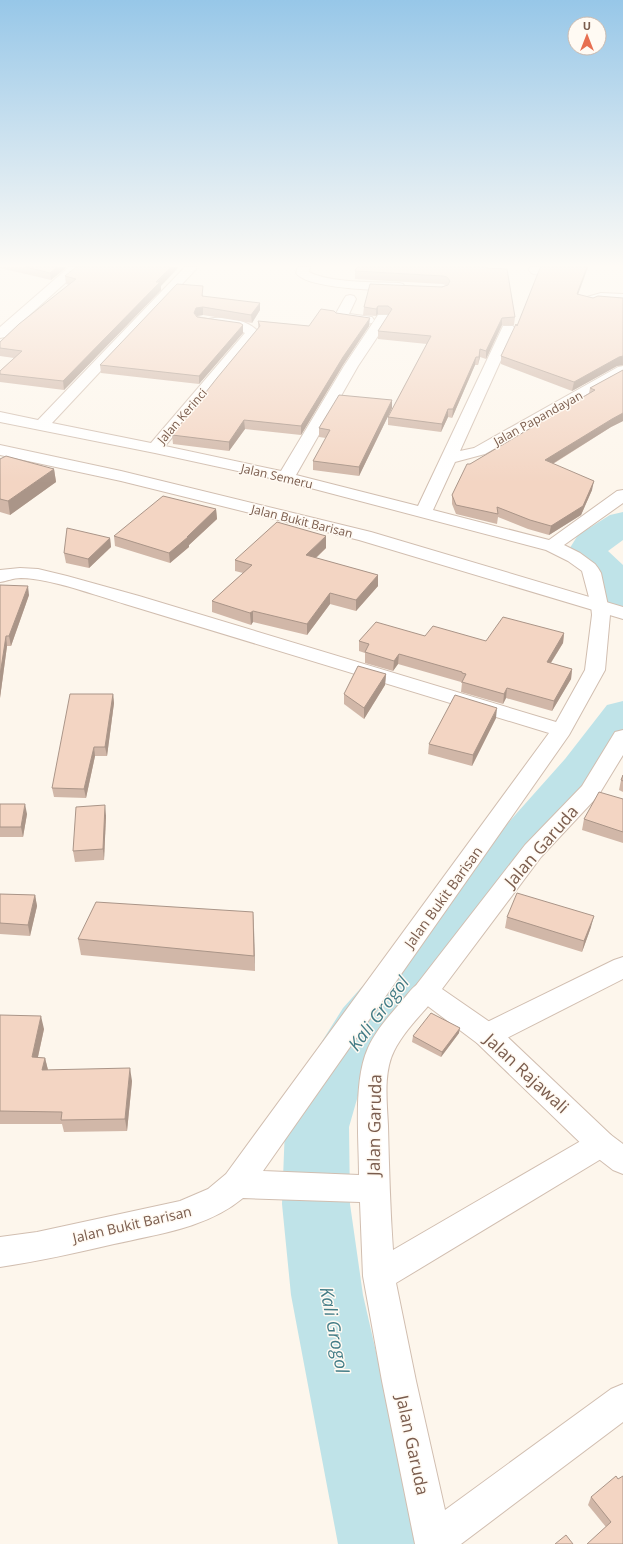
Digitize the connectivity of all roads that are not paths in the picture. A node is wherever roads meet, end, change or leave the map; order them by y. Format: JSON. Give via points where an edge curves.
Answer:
{"nodes":[{"id":1,"x":124,"y":339,"type":"edge"},
{"id":2,"x":247,"y":339,"type":"edge"},
{"id":3,"x":369,"y":339,"type":"edge"},
{"id":4,"x":503,"y":339,"type":"edge"},
{"id":5,"x":623,"y":370,"type":"edge"},
{"id":6,"x":0,"y":417,"type":"edge"},
{"id":7,"x":42,"y":425,"type":"junction"},
{"id":8,"x":155,"y":448,"type":"junction"},
{"id":9,"x":0,"y":450,"type":"edge"},
{"id":10,"x":450,"y":458,"type":"junction"},
{"id":11,"x":286,"y":477,"type":"junction"},
{"id":12,"x":623,"y":495,"type":"edge"},
{"id":13,"x":424,"y":512,"type":"junction"},
{"id":14,"x":552,"y":546,"type":"junction"},
{"id":15,"x":0,"y":577,"type":"edge"},
{"id":16,"x":613,"y":610,"type":"edge"},
{"id":17,"x":562,"y":730,"type":"junction"},
{"id":18,"x":623,"y":737,"type":"edge"},
{"id":19,"x":623,"y":967,"type":"edge"},
{"id":20,"x":426,"y":991,"type":"junction"},
{"id":21,"x":487,"y":1035,"type":"junction"},
{"id":22,"x":601,"y":1144,"type":"junction"},
{"id":23,"x":623,"y":1161,"type":"edge"},
{"id":24,"x":238,"y":1184,"type":"junction"},
{"id":25,"x":374,"y":1189,"type":"junction"},
{"id":26,"x":0,"y":1252,"type":"edge"},
{"id":27,"x":379,"y":1276,"type":"junction"},
{"id":28,"x":623,"y":1402,"type":"edge"},
{"id":29,"x":434,"y":1543,"type":"edge"}],
"edges":[{"from":1,"to":7,"type":"street"},
{"from":2,"to":8,"type":"street","name":"Jalan Kerinci"},
{"from":3,"to":11,"type":"street"},
{"from":4,"to":10,"type":"street"},
{"from":5,"to":10,"type":"street","name":"Jalan Papandayan","via":[[478,451]]},
{"from":6,"to":7,"type":"street","name":"Jalan Semeru"},
{"from":7,"to":8,"type":"street","name":"Jalan Semeru"},
{"from":8,"to":11,"type":"street","name":"Jalan Semeru"},
{"from":9,"to":16,"type":"street","name":"Jalan Bukit Barisan","via":[[121,476],[343,531]]},
{"from":10,"to":13,"type":"street"},
{"from":11,"to":13,"type":"street","name":"Jalan Semeru"},
{"from":12,"to":14,"type":"street"},
{"from":13,"to":14,"type":"street","name":"Jalan Semeru"},
{"from":14,"to":16,"type":"street","name":"Jalan Bukit Barisan","via":[[589,568]]},
{"from":15,"to":17,"type":"street","via":[[20,573],[38,574],[61,580]]},
{"from":16,"to":17,"type":"street","name":"Jalan Bukit Barisan","via":[[601,614],[595,670]]},
{"from":17,"to":24,"type":"street","name":"Jalan Bukit Barisan"},
{"from":18,"to":20,"type":"street","name":"Jalan Garuda","via":[[600,794],[532,852]]},
{"from":19,"to":21,"type":"street"},
{"from":20,"to":21,"type":"street","name":"Jalan Rajawali"},
{"from":20,"to":25,"type":"street","name":"Jalan Garuda","via":[[392,1031],[381,1049],[375,1067]]},
{"from":21,"to":22,"type":"street","name":"Jalan Rajawali"},
{"from":22,"to":23,"type":"street","name":"Jalan Rajawali"},
{"from":22,"to":27,"type":"street"},
{"from":24,"to":25,"type":"street"},
{"from":24,"to":26,"type":"street","name":"Jalan Bukit Barisan","via":[[219,1199],[182,1215],[37,1247]]},
{"from":25,"to":27,"type":"street","name":"Jalan Garuda"},
{"from":27,"to":29,"type":"street","name":"Jalan Garuda"},
{"from":28,"to":29,"type":"street"}]}
